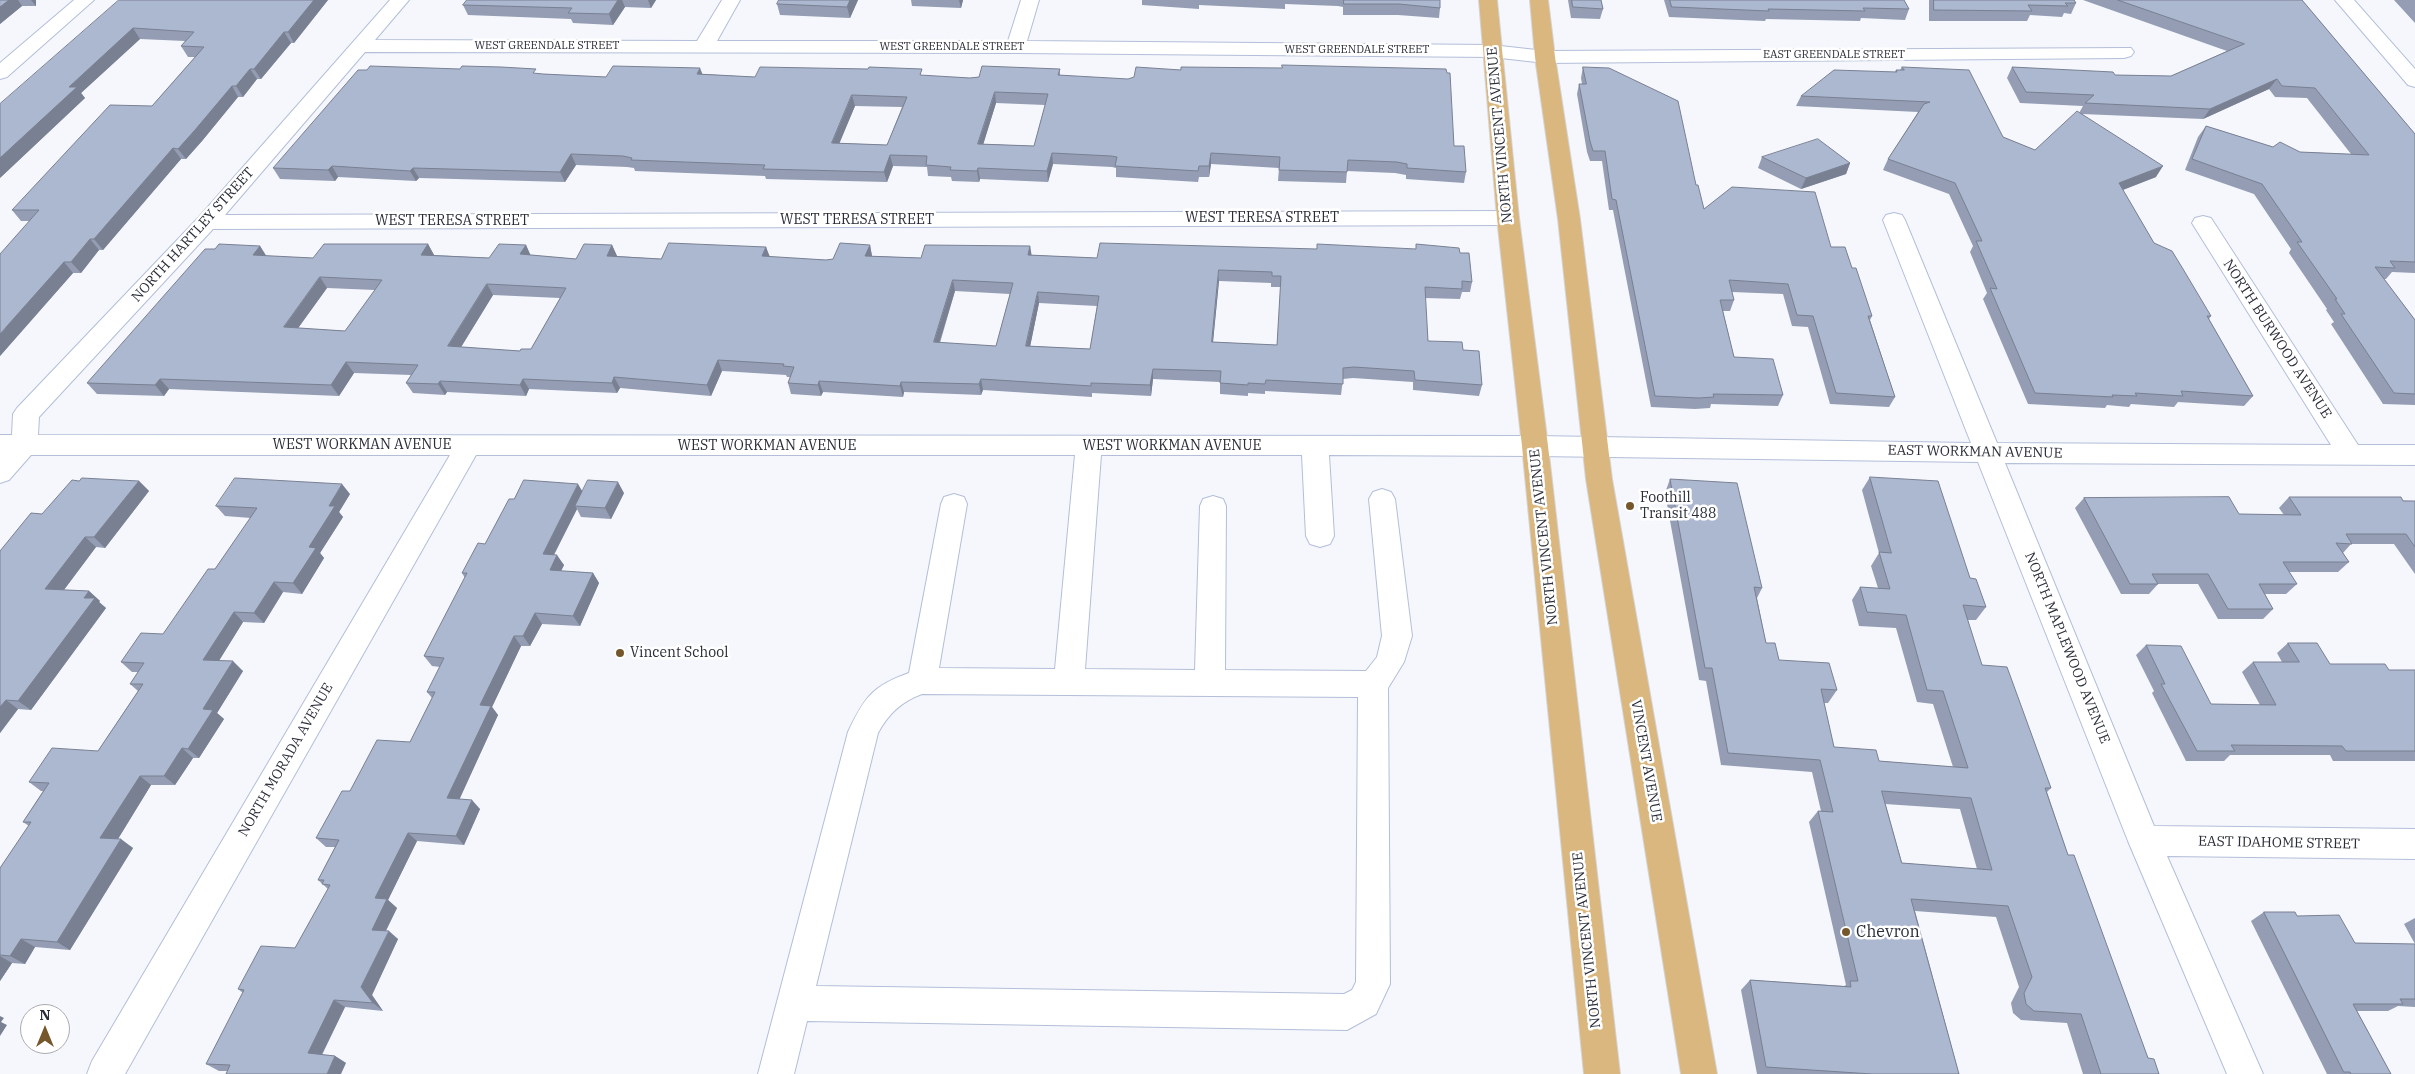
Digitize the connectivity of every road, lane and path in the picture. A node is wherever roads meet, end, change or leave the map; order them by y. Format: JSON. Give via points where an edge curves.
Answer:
{"nodes":[{"id":1,"x":84,"y":0,"type":"edge"},
{"id":2,"x":400,"y":0,"type":"edge"},
{"id":3,"x":731,"y":0,"type":"edge"},
{"id":4,"x":1030,"y":0,"type":"edge"},
{"id":5,"x":1488,"y":0,"type":"edge"},
{"id":6,"x":1539,"y":0,"type":"edge"},
{"id":7,"x":2344,"y":0,"type":"edge"},
{"id":8,"x":358,"y":46,"type":"junction"},
{"id":9,"x":704,"y":46,"type":"junction"},
{"id":10,"x":1016,"y":47,"type":"junction"},
{"id":11,"x":1492,"y":51,"type":"junction"},
{"id":12,"x":2124,"y":52,"type":"dead end"},
{"id":13,"x":1545,"y":57,"type":"junction"},
{"id":14,"x":0,"y":73,"type":"edge"},
{"id":15,"x":2415,"y":81,"type":"edge"},
{"id":16,"x":1508,"y":218,"type":"junction"},
{"id":17,"x":1894,"y":220,"type":"dead end"},
{"id":18,"x":207,"y":222,"type":"junction"},
{"id":19,"x":2203,"y":223,"type":"dead end"},
{"id":20,"x":12,"y":445,"type":"edge"},
{"id":21,"x":468,"y":446,"type":"junction"},
{"id":22,"x":1089,"y":446,"type":"junction"},
{"id":23,"x":1316,"y":446,"type":"junction"},
{"id":24,"x":1535,"y":446,"type":"junction"},
{"id":25,"x":1594,"y":447,"type":"junction"},
{"id":26,"x":1989,"y":453,"type":"junction"},
{"id":27,"x":2415,"y":455,"type":"edge"},
{"id":28,"x":2351,"y":456,"type":"junction"},
{"id":29,"x":0,"y":473,"type":"edge"},
{"id":30,"x":1382,"y":499,"type":"dead end"},
{"id":31,"x":954,"y":504,"type":"dead end"},
{"id":32,"x":1213,"y":506,"type":"dead end"},
{"id":33,"x":1320,"y":536,"type":"dead end"},
{"id":34,"x":922,"y":682,"type":"junction"},
{"id":35,"x":1069,"y":682,"type":"junction"},
{"id":36,"x":1210,"y":684,"type":"junction"},
{"id":37,"x":1373,"y":684,"type":"junction"},
{"id":38,"x":2144,"y":842,"type":"junction"},
{"id":39,"x":2415,"y":844,"type":"edge"},
{"id":40,"x":796,"y":1003,"type":"junction"},
{"id":41,"x":105,"y":1074,"type":"edge"},
{"id":42,"x":776,"y":1074,"type":"edge"},
{"id":43,"x":1602,"y":1074,"type":"edge"},
{"id":44,"x":1699,"y":1074,"type":"edge"},
{"id":45,"x":2245,"y":1074,"type":"edge"}],
"edges":[{"from":1,"to":14,"type":"street"},
{"from":2,"to":8,"type":"street","name":"NORTH HARTLEY STREET"},
{"from":3,"to":9,"type":"street"},
{"from":4,"to":10,"type":"street"},
{"from":5,"to":11,"type":"main road","name":"NORTH VINCENT AVENUE"},
{"from":6,"to":13,"type":"main road"},
{"from":7,"to":15,"type":"street"},
{"from":8,"to":9,"type":"street","name":"WEST GREENDALE STREET"},
{"from":8,"to":18,"type":"street","name":"NORTH HARTLEY STREET"},
{"from":9,"to":10,"type":"street","name":"WEST GREENDALE STREET"},
{"from":10,"to":11,"type":"street","name":"WEST GREENDALE STREET"},
{"from":11,"to":13,"type":"street","name":"WEST GREENDALE STREET"},
{"from":11,"to":16,"type":"main road","name":"NORTH VINCENT AVENUE"},
{"from":12,"to":13,"type":"street","name":"EAST GREENDALE STREET"},
{"from":13,"to":25,"type":"main road","via":[[1569,219]]},
{"from":16,"to":18,"type":"street","name":"WEST TERESA STREET"},
{"from":16,"to":24,"type":"main road","name":"NORTH VINCENT AVENUE"},
{"from":17,"to":26,"type":"street","name":"NORTH MAPLEWOOD AVENUE"},
{"from":18,"to":20,"type":"street","name":"NORTH HARTLEY STREET","via":[[26,414]]},
{"from":19,"to":28,"type":"street","name":"NORTH BURWOOD AVENUE"},
{"from":20,"to":21,"type":"street","name":"WEST WORKMAN AVENUE"},
{"from":20,"to":29,"type":"street"},
{"from":21,"to":22,"type":"street","name":"WEST WORKMAN AVENUE"},
{"from":21,"to":41,"type":"street","name":"NORTH MORADA AVENUE"},
{"from":22,"to":23,"type":"street","name":"WEST WORKMAN AVENUE"},
{"from":22,"to":35,"type":"street"},
{"from":23,"to":24,"type":"street","name":"WEST WORKMAN AVENUE"},
{"from":23,"to":33,"type":"street"},
{"from":24,"to":25,"type":"street","name":"EAST WORKMAN AVENUE"},
{"from":24,"to":43,"type":"main road","name":"NORTH VINCENT AVENUE"},
{"from":25,"to":26,"type":"street","name":"EAST WORKMAN AVENUE"},
{"from":25,"to":44,"type":"main road","name":"VINCENT AVENUE"},
{"from":26,"to":28,"type":"street","name":"EAST WORKMAN AVENUE"},
{"from":26,"to":38,"type":"street","name":"NORTH MAPLEWOOD AVENUE"},
{"from":27,"to":28,"type":"street","name":"EAST WORKMAN AVENUE"},
{"from":30,"to":37,"type":"street","via":[[1397,636],[1394,654],[1387,668]]},
{"from":31,"to":34,"type":"street"},
{"from":32,"to":36,"type":"street"},
{"from":34,"to":35,"type":"street"},
{"from":34,"to":40,"type":"street","via":[[894,691],[873,713],[862,732]]},
{"from":35,"to":36,"type":"street"},
{"from":36,"to":37,"type":"street"},
{"from":37,"to":40,"type":"street","via":[[1373,984],[1364,1002],[1347,1012]]},
{"from":38,"to":39,"type":"street","name":"EAST IDAHOME STREET"},
{"from":38,"to":45,"type":"street","name":"NORTH MAPLEWOOD AVENUE"},
{"from":40,"to":42,"type":"street"}]}
